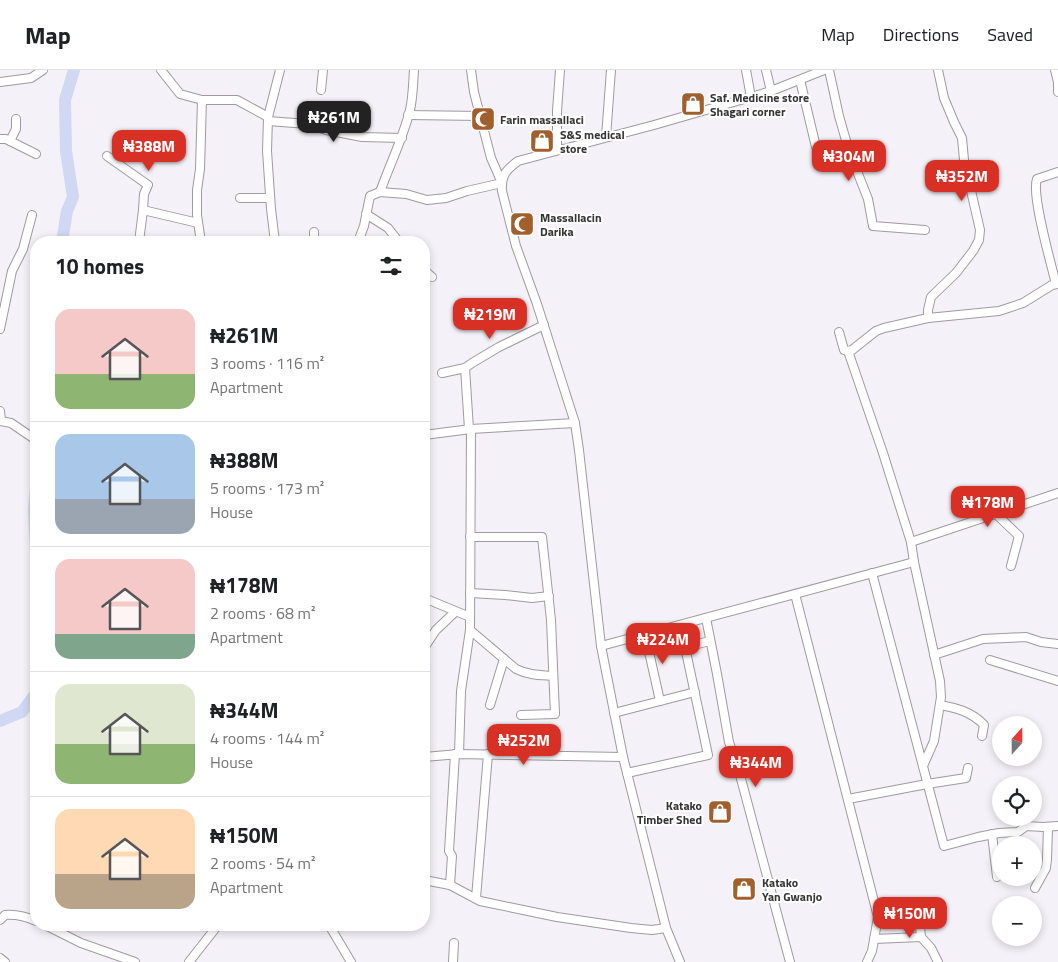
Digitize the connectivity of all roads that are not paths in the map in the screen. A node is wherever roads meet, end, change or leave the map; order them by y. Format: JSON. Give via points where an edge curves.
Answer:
{"nodes":[{"id":1,"x":43,"y":70,"type":"edge"},
{"id":2,"x":160,"y":70,"type":"edge"},
{"id":3,"x":280,"y":70,"type":"edge"},
{"id":4,"x":322,"y":70,"type":"edge"},
{"id":5,"x":414,"y":70,"type":"edge"},
{"id":6,"x":471,"y":70,"type":"edge"},
{"id":7,"x":560,"y":70,"type":"edge"},
{"id":8,"x":612,"y":70,"type":"edge"},
{"id":9,"x":746,"y":70,"type":"edge"},
{"id":10,"x":766,"y":70,"type":"edge"},
{"id":11,"x":824,"y":70,"type":"edge"},
{"id":12,"x":829,"y":70,"type":"edge"},
{"id":13,"x":938,"y":70,"type":"edge"},
{"id":14,"x":1055,"y":70,"type":"edge"},
{"id":15,"x":800,"y":80,"type":"junction"},
{"id":16,"x":0,"y":82,"type":"edge"},
{"id":17,"x":321,"y":90,"type":"dead end"},
{"id":18,"x":771,"y":91,"type":"junction"},
{"id":19,"x":1058,"y":92,"type":"edge"},
{"id":20,"x":751,"y":97,"type":"junction"},
{"id":21,"x":202,"y":100,"type":"junction"},
{"id":22,"x":408,"y":115,"type":"junction"},
{"id":23,"x":481,"y":116,"type":"junction"},
{"id":24,"x":16,"y":119,"type":"dead end"},
{"id":25,"x":268,"y":119,"type":"junction"},
{"id":26,"x":606,"y":137,"type":"junction"},
{"id":27,"x":402,"y":138,"type":"junction"},
{"id":28,"x":0,"y":139,"type":"edge"},
{"id":29,"x":10,"y":141,"type":"junction"},
{"id":30,"x":816,"y":147,"type":"dead end"},
{"id":31,"x":558,"y":150,"type":"junction"},
{"id":32,"x":36,"y":154,"type":"dead end"},
{"id":33,"x":107,"y":156,"type":"dead end"},
{"id":34,"x":1058,"y":172,"type":"edge"},
{"id":35,"x":502,"y":184,"type":"junction"},
{"id":36,"x":380,"y":192,"type":"junction"},
{"id":37,"x":240,"y":198,"type":"dead end"},
{"id":38,"x":270,"y":198,"type":"junction"},
{"id":39,"x":143,"y":210,"type":"junction"},
{"id":40,"x":366,"y":214,"type":"junction"},
{"id":41,"x":32,"y":216,"type":"dead end"},
{"id":42,"x":198,"y":223,"type":"junction"},
{"id":43,"x":925,"y":230,"type":"dead end"},
{"id":44,"x":314,"y":232,"type":"dead end"},
{"id":45,"x":140,"y":236,"type":"edge"},
{"id":46,"x":200,"y":236,"type":"edge"},
{"id":47,"x":274,"y":236,"type":"edge"},
{"id":48,"x":314,"y":236,"type":"edge"},
{"id":49,"x":360,"y":236,"type":"edge"},
{"id":50,"x":394,"y":236,"type":"edge"},
{"id":51,"x":1057,"y":284,"type":"edge"},
{"id":52,"x":928,"y":318,"type":"junction"},
{"id":53,"x":544,"y":324,"type":"junction"},
{"id":54,"x":0,"y":329,"type":"edge"},
{"id":55,"x":840,"y":332,"type":"dead end"},
{"id":56,"x":848,"y":351,"type":"junction"},
{"id":57,"x":465,"y":368,"type":"junction"},
{"id":58,"x":442,"y":374,"type":"dead end"},
{"id":59,"x":0,"y":411,"type":"edge"},
{"id":60,"x":1,"y":421,"type":"edge"},
{"id":61,"x":575,"y":422,"type":"junction"},
{"id":62,"x":470,"y":429,"type":"junction"},
{"id":63,"x":430,"y":434,"type":"edge"},
{"id":64,"x":30,"y":436,"type":"edge"},
{"id":65,"x":1058,"y":493,"type":"edge"},
{"id":66,"x":996,"y":514,"type":"junction"},
{"id":67,"x":470,"y":536,"type":"junction"},
{"id":68,"x":911,"y":542,"type":"junction"},
{"id":69,"x":914,"y":562,"type":"junction"},
{"id":70,"x":1011,"y":566,"type":"dead end"},
{"id":71,"x":872,"y":573,"type":"junction"},
{"id":72,"x":470,"y":593,"type":"junction"},
{"id":73,"x":795,"y":594,"type":"junction"},
{"id":74,"x":549,"y":596,"type":"junction"},
{"id":75,"x":430,"y":601,"type":"edge"},
{"id":76,"x":455,"y":612,"type":"junction"},
{"id":77,"x":470,"y":617,"type":"junction"},
{"id":78,"x":706,"y":618,"type":"junction"},
{"id":79,"x":470,"y":630,"type":"junction"},
{"id":80,"x":644,"y":634,"type":"junction"},
{"id":81,"x":430,"y":639,"type":"edge"},
{"id":82,"x":710,"y":641,"type":"junction"},
{"id":83,"x":1058,"y":644,"type":"edge"},
{"id":84,"x":601,"y":646,"type":"junction"},
{"id":85,"x":934,"y":655,"type":"junction"},
{"id":86,"x":504,"y":659,"type":"junction"},
{"id":87,"x":990,"y":660,"type":"dead end"},
{"id":88,"x":553,"y":676,"type":"junction"},
{"id":89,"x":1058,"y":681,"type":"edge"},
{"id":90,"x":695,"y":692,"type":"junction"},
{"id":91,"x":660,"y":701,"type":"junction"},
{"id":92,"x":490,"y":705,"type":"dead end"},
{"id":93,"x":940,"y":705,"type":"junction"},
{"id":94,"x":614,"y":713,"type":"junction"},
{"id":95,"x":520,"y":715,"type":"dead end"},
{"id":96,"x":982,"y":736,"type":"dead end"},
{"id":97,"x":457,"y":754,"type":"junction"},
{"id":98,"x":488,"y":754,"type":"junction"},
{"id":99,"x":430,"y":756,"type":"edge"},
{"id":100,"x":623,"y":757,"type":"junction"},
{"id":101,"x":923,"y":766,"type":"junction"},
{"id":102,"x":968,"y":768,"type":"dead end"},
{"id":103,"x":627,"y":774,"type":"junction"},
{"id":104,"x":928,"y":784,"type":"junction"},
{"id":105,"x":848,"y":800,"type":"junction"},
{"id":106,"x":1058,"y":826,"type":"edge"},
{"id":107,"x":1048,"y":827,"type":"junction"},
{"id":108,"x":992,"y":834,"type":"joint"},
{"id":109,"x":430,"y":881,"type":"edge"},
{"id":110,"x":450,"y":885,"type":"junction"},
{"id":111,"x":1035,"y":888,"type":"dead end"},
{"id":112,"x":476,"y":898,"type":"junction"},
{"id":113,"x":918,"y":905,"type":"dead end"},
{"id":114,"x":30,"y":918,"type":"edge"},
{"id":115,"x":0,"y":920,"type":"edge"},
{"id":116,"x":666,"y":928,"type":"junction"},
{"id":117,"x":57,"y":931,"type":"edge"},
{"id":118,"x":213,"y":931,"type":"edge"},
{"id":119,"x":333,"y":931,"type":"edge"},
{"id":120,"x":921,"y":937,"type":"junction"},
{"id":121,"x":874,"y":940,"type":"junction"},
{"id":122,"x":454,"y":943,"type":"dead end"},
{"id":123,"x":0,"y":958,"type":"edge"},
{"id":124,"x":5,"y":962,"type":"edge"},
{"id":125,"x":135,"y":962,"type":"edge"},
{"id":126,"x":189,"y":962,"type":"edge"},
{"id":127,"x":351,"y":962,"type":"edge"},
{"id":128,"x":453,"y":962,"type":"edge"},
{"id":129,"x":680,"y":962,"type":"edge"},
{"id":130,"x":790,"y":962,"type":"edge"},
{"id":131,"x":867,"y":962,"type":"edge"},
{"id":132,"x":938,"y":962,"type":"edge"}],
"edges":[{"from":1,"to":16,"type":"street","via":[[31,78]]},
{"from":2,"to":21,"type":"street","via":[[180,94]]},
{"from":3,"to":25,"type":"street"},
{"from":4,"to":17,"type":"street"},
{"from":5,"to":22,"type":"street"},
{"from":6,"to":23,"type":"street"},
{"from":7,"to":31,"type":"street","via":[[556,111]]},
{"from":8,"to":26,"type":"street"},
{"from":9,"to":20,"type":"street"},
{"from":10,"to":18,"type":"street"},
{"from":11,"to":15,"type":"street"},
{"from":12,"to":43,"type":"street","via":[[839,116],[868,199],[873,226]]},
{"from":13,"to":52,"type":"street","via":[[944,98],[962,138],[980,230],[979,240],[956,273],[931,297]]},
{"from":14,"to":19,"type":"street"},
{"from":15,"to":18,"type":"street"},
{"from":15,"to":30,"type":"street"},
{"from":18,"to":20,"type":"street"},
{"from":20,"to":26,"type":"street"},
{"from":21,"to":25,"type":"street","via":[[238,100]]},
{"from":21,"to":42,"type":"street"},
{"from":22,"to":23,"type":"street"},
{"from":22,"to":27,"type":"street"},
{"from":23,"to":35,"type":"street"},
{"from":24,"to":29,"type":"street","via":[[16,129]]},
{"from":25,"to":27,"type":"street","via":[[308,124],[362,137]]},
{"from":25,"to":38,"type":"street"},
{"from":26,"to":31,"type":"street"},
{"from":27,"to":36,"type":"street"},
{"from":28,"to":29,"type":"street"},
{"from":29,"to":32,"type":"street"},
{"from":31,"to":35,"type":"street","via":[[518,161],[508,168]]},
{"from":33,"to":39,"type":"street","via":[[148,185]]},
{"from":34,"to":51,"type":"street","via":[[1037,178],[1036,182],[1036,198]]},
{"from":35,"to":36,"type":"street","via":[[427,200]]},
{"from":35,"to":53,"type":"street","via":[[516,246]]},
{"from":36,"to":40,"type":"street","via":[[370,196]]},
{"from":37,"to":38,"type":"street"},
{"from":38,"to":47,"type":"street"},
{"from":39,"to":42,"type":"street"},
{"from":39,"to":45,"type":"street"},
{"from":40,"to":49,"type":"street"},
{"from":40,"to":50,"type":"street"},
{"from":41,"to":54,"type":"street","via":[[23,249],[12,272]]},
{"from":42,"to":46,"type":"street"},
{"from":44,"to":48,"type":"street"},
{"from":51,"to":52,"type":"street","via":[[1023,303],[999,311]]},
{"from":52,"to":56,"type":"street","via":[[876,331]]},
{"from":53,"to":57,"type":"street"},
{"from":53,"to":61,"type":"street"},
{"from":55,"to":56,"type":"street","via":[[844,350]]},
{"from":56,"to":68,"type":"street"},
{"from":57,"to":58,"type":"street"},
{"from":57,"to":62,"type":"street"},
{"from":59,"to":60,"type":"street"},
{"from":60,"to":64,"type":"street"},
{"from":61,"to":62,"type":"street"},
{"from":61,"to":84,"type":"street"},
{"from":62,"to":63,"type":"street"},
{"from":62,"to":67,"type":"street"},
{"from":65,"to":66,"type":"street"},
{"from":66,"to":68,"type":"street"},
{"from":66,"to":70,"type":"street","via":[[1019,536]]},
{"from":67,"to":72,"type":"street"},
{"from":67,"to":74,"type":"street","via":[[542,537]]},
{"from":68,"to":69,"type":"street"},
{"from":69,"to":71,"type":"street"},
{"from":69,"to":85,"type":"street"},
{"from":71,"to":73,"type":"street"},
{"from":71,"to":101,"type":"street"},
{"from":72,"to":74,"type":"street","via":[[532,598]]},
{"from":72,"to":77,"type":"street"},
{"from":73,"to":78,"type":"street"},
{"from":73,"to":105,"type":"street"},
{"from":74,"to":88,"type":"street"},
{"from":75,"to":76,"type":"street"},
{"from":76,"to":77,"type":"street"},
{"from":76,"to":81,"type":"street"},
{"from":77,"to":79,"type":"street"},
{"from":78,"to":80,"type":"street"},
{"from":78,"to":82,"type":"street"},
{"from":79,"to":86,"type":"street"},
{"from":79,"to":97,"type":"street","via":[[461,691]]},
{"from":80,"to":84,"type":"street"},
{"from":80,"to":91,"type":"street"},
{"from":82,"to":90,"type":"street","via":[[685,647]]},
{"from":82,"to":130,"type":"street","via":[[729,742]]},
{"from":83,"to":85,"type":"street","via":[[1026,637],[983,639]]},
{"from":84,"to":94,"type":"street"},
{"from":85,"to":93,"type":"street","via":[[940,681]]},
{"from":86,"to":88,"type":"street","via":[[524,673]]},
{"from":86,"to":92,"type":"street"},
{"from":87,"to":89,"type":"street"},
{"from":88,"to":95,"type":"street","via":[[556,714]]},
{"from":90,"to":91,"type":"street"},
{"from":90,"to":103,"type":"street","via":[[708,755]]},
{"from":91,"to":94,"type":"street"},
{"from":93,"to":96,"type":"street","via":[[977,717],[984,725]]},
{"from":93,"to":101,"type":"street","via":[[934,741]]},
{"from":94,"to":100,"type":"street"},
{"from":97,"to":98,"type":"street"},
{"from":97,"to":99,"type":"street"},
{"from":97,"to":110,"type":"street","via":[[449,851],[452,856]]},
{"from":98,"to":100,"type":"street"},
{"from":98,"to":112,"type":"street"},
{"from":100,"to":103,"type":"street"},
{"from":101,"to":104,"type":"street"},
{"from":102,"to":104,"type":"street","via":[[966,778]]},
{"from":103,"to":116,"type":"street"},
{"from":104,"to":105,"type":"street"},
{"from":104,"to":108,"type":"street","via":[[944,846]]},
{"from":105,"to":121,"type":"street","via":[[878,917]]},
{"from":106,"to":107,"type":"street"},
{"from":107,"to":108,"type":"street","via":[[1026,826],[1018,832]]},
{"from":107,"to":111,"type":"street","via":[[1046,868]]},
{"from":109,"to":110,"type":"street"},
{"from":110,"to":112,"type":"street"},
{"from":112,"to":116,"type":"street","via":[[557,917],[631,928]]},
{"from":113,"to":120,"type":"street"},
{"from":114,"to":115,"type":"street","via":[[17,914],[5,915]]},
{"from":116,"to":129,"type":"street"},
{"from":117,"to":125,"type":"street"},
{"from":118,"to":126,"type":"street"},
{"from":119,"to":127,"type":"street"},
{"from":120,"to":121,"type":"street"},
{"from":120,"to":132,"type":"street"},
{"from":121,"to":131,"type":"street"},
{"from":122,"to":128,"type":"street"},
{"from":123,"to":124,"type":"street"}]}
